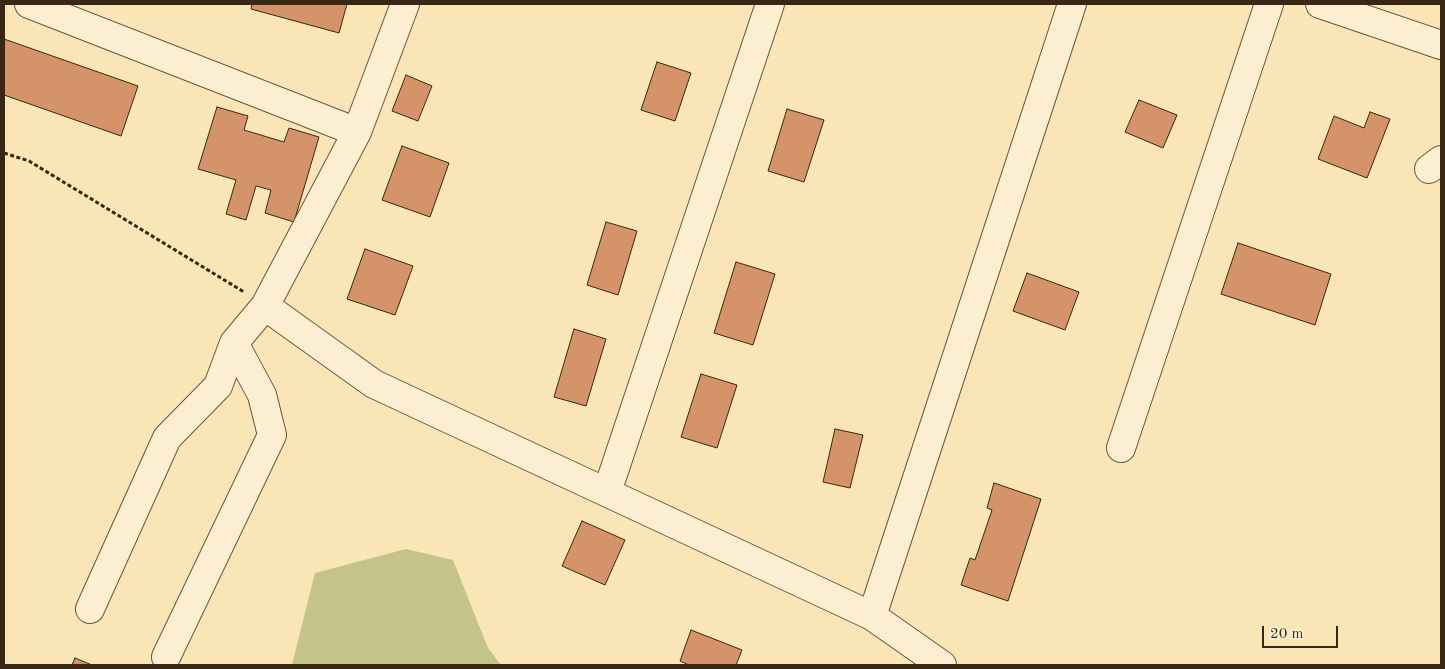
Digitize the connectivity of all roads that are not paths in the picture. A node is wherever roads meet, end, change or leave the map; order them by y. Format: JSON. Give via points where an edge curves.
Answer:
{"nodes":[{"id":1,"x":29,"y":4,"type":"edge"},
{"id":2,"x":405,"y":4,"type":"edge"},
{"id":3,"x":770,"y":4,"type":"edge"},
{"id":4,"x":1072,"y":4,"type":"edge"},
{"id":5,"x":1269,"y":4,"type":"edge"},
{"id":6,"x":1320,"y":4,"type":"edge"},
{"id":7,"x":1441,"y":45,"type":"edge"},
{"id":8,"x":357,"y":132,"type":"junction"},
{"id":9,"x":265,"y":306,"type":"junction"},
{"id":10,"x":234,"y":343,"type":"junction"},
{"id":11,"x":1122,"y":448,"type":"dead end"},
{"id":12,"x":607,"y":492,"type":"junction"},
{"id":13,"x":90,"y":609,"type":"dead end"},
{"id":14,"x":872,"y":616,"type":"junction"},
{"id":15,"x":166,"y":657,"type":"dead end"},
{"id":16,"x":942,"y":665,"type":"edge"}],
"edges":[{"from":1,"to":8,"type":"street"},
{"from":2,"to":8,"type":"street"},
{"from":3,"to":12,"type":"street"},
{"from":4,"to":14,"type":"street"},
{"from":5,"to":11,"type":"street"},
{"from":6,"to":7,"type":"street"},
{"from":8,"to":9,"type":"street"},
{"from":9,"to":10,"type":"street"},
{"from":9,"to":12,"type":"street","via":[[374,384]]},
{"from":10,"to":13,"type":"street","via":[[218,386],[167,438]]},
{"from":10,"to":15,"type":"street","via":[[262,395],[272,435]]},
{"from":12,"to":14,"type":"street"},
{"from":14,"to":16,"type":"street"}]}
